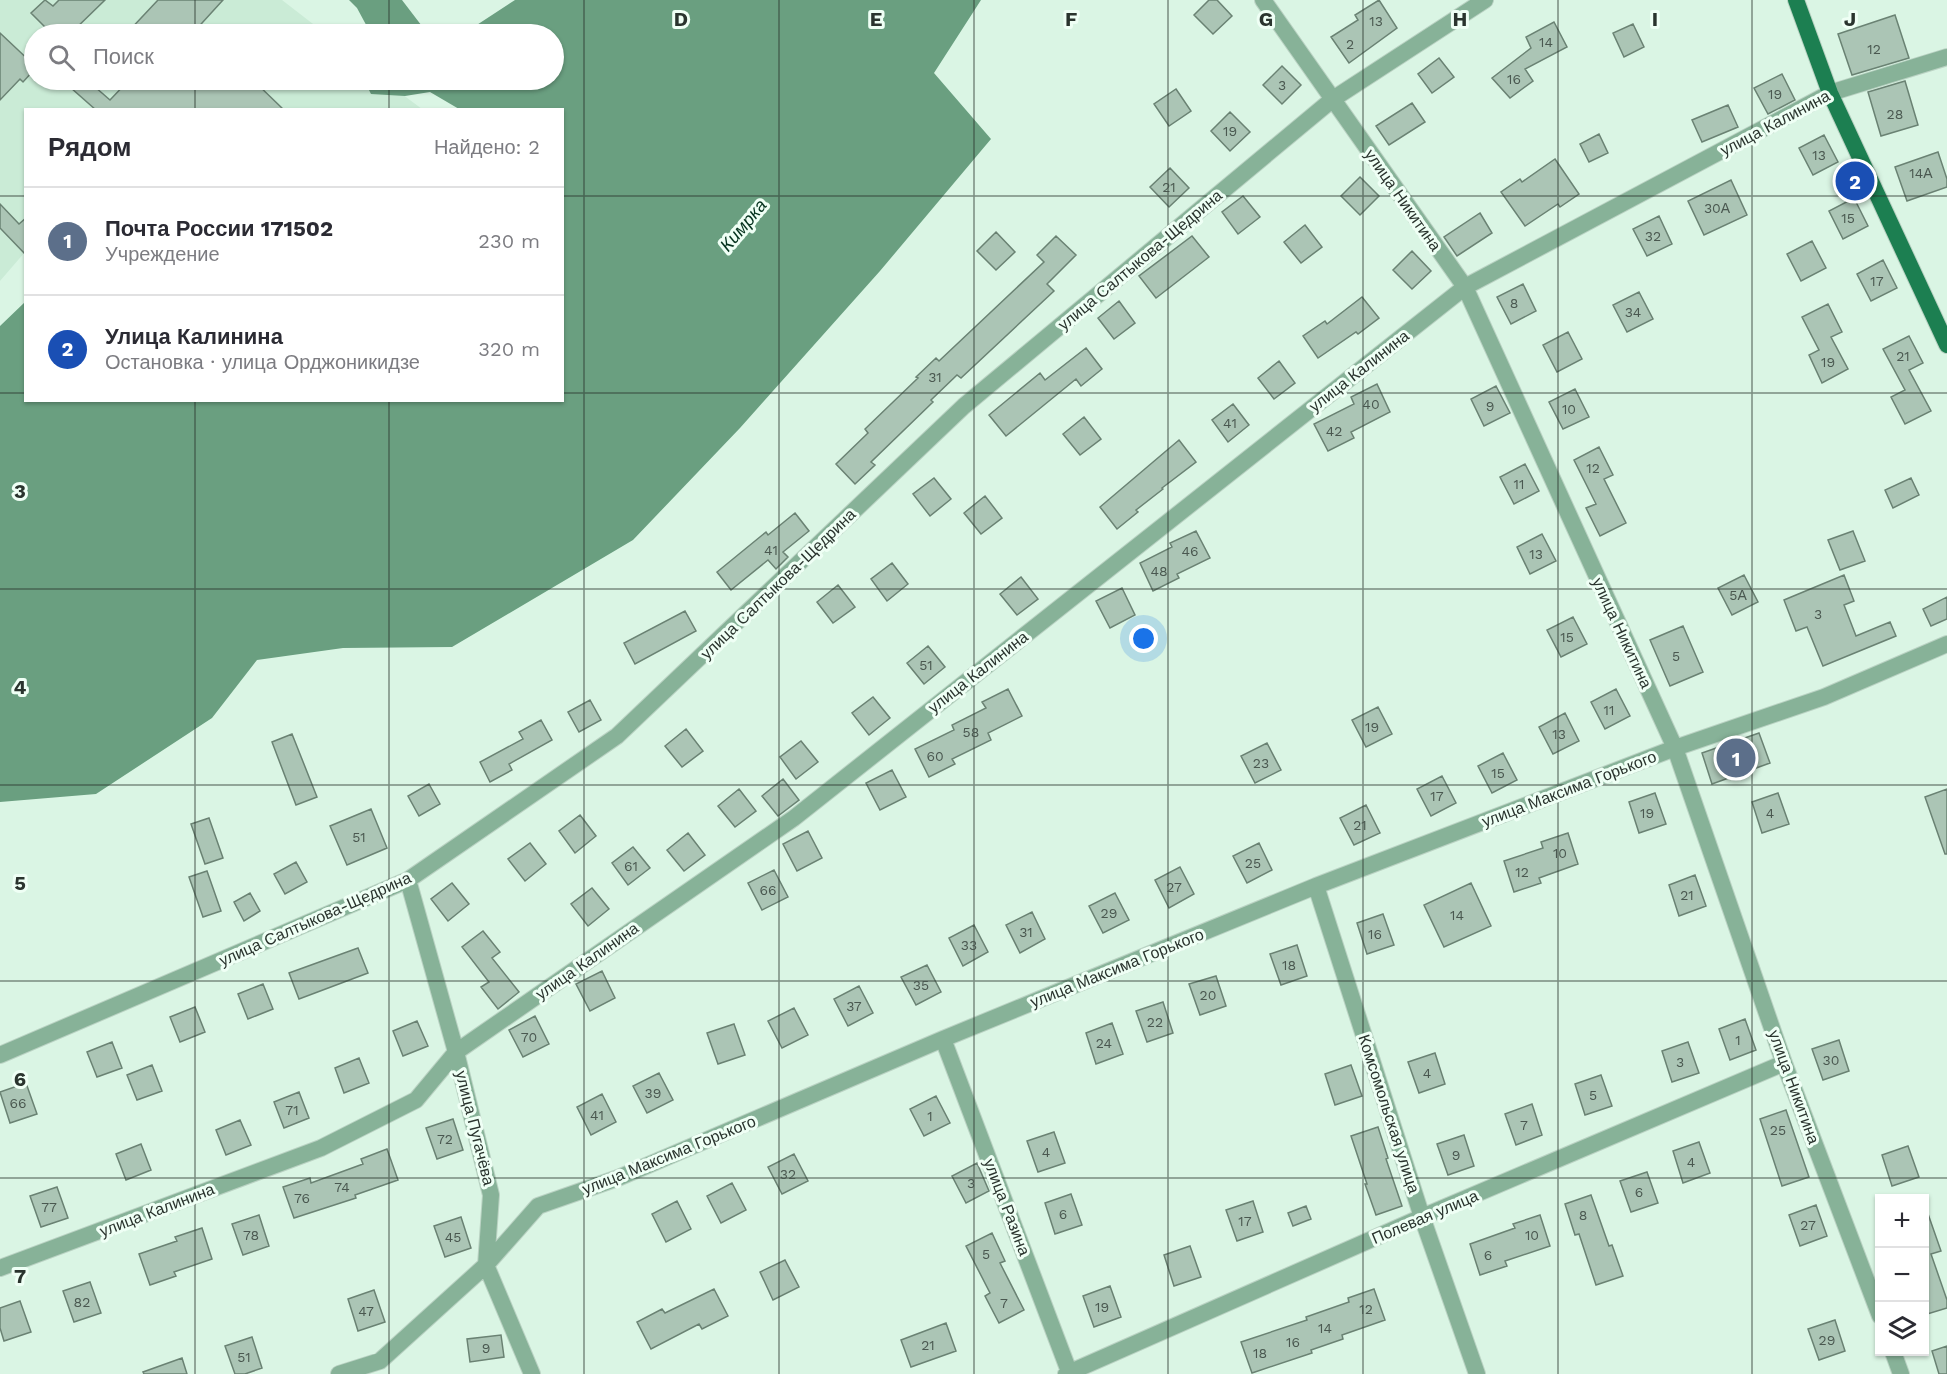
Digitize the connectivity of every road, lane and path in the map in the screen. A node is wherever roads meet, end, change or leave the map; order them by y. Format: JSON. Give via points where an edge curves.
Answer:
{"nodes":[{"id":1,"x":1263,"y":0,"type":"edge"},
{"id":2,"x":1485,"y":0,"type":"edge"},
{"id":3,"x":1796,"y":0,"type":"edge"},
{"id":4,"x":1947,"y":57,"type":"edge"},
{"id":5,"x":1830,"y":93,"type":"junction"},
{"id":6,"x":1333,"y":99,"type":"junction"},
{"id":7,"x":1465,"y":287,"type":"junction"},
{"id":8,"x":1947,"y":345,"type":"edge"},
{"id":9,"x":1947,"y":644,"type":"edge"},
{"id":10,"x":1675,"y":748,"type":"junction"},
{"id":11,"x":408,"y":880,"type":"junction"},
{"id":12,"x":1316,"y":886,"type":"junction"},
{"id":13,"x":943,"y":1039,"type":"junction"},
{"id":14,"x":456,"y":1052,"type":"junction"},
{"id":15,"x":0,"y":1055,"type":"edge"},
{"id":16,"x":1784,"y":1063,"type":"junction"},
{"id":17,"x":1422,"y":1217,"type":"junction"},
{"id":18,"x":486,"y":1265,"type":"junction"},
{"id":19,"x":0,"y":1268,"type":"edge"},
{"id":20,"x":1875,"y":1303,"type":"edge"},
{"id":21,"x":1894,"y":1356,"type":"edge"},
{"id":22,"x":1898,"y":1373,"type":"edge"},
{"id":23,"x":339,"y":1374,"type":"edge"},
{"id":24,"x":532,"y":1374,"type":"edge"},
{"id":25,"x":1069,"y":1374,"type":"edge"},
{"id":26,"x":1477,"y":1374,"type":"edge"}],
"edges":[{"from":1,"to":6,"type":"street","name":"улица Никитина"},
{"from":2,"to":6,"type":"street","name":"улица Салтыкова-Щедрина"},
{"from":3,"to":5,"type":"main road"},
{"from":4,"to":5,"type":"street","name":"улица Калинина"},
{"from":5,"to":7,"type":"street","name":"улица Калинина"},
{"from":5,"to":8,"type":"main road"},
{"from":6,"to":7,"type":"street","name":"улица Никитина"},
{"from":6,"to":11,"type":"street","name":"улица Салтыкова-Щедрина","via":[[964,406],[617,736]]},
{"from":7,"to":10,"type":"street","name":"улица Никитина"},
{"from":7,"to":14,"type":"street","name":"улица Калинина","via":[[794,818]]},
{"from":9,"to":10,"type":"street","name":"улица Максима Горького","via":[[1824,698]]},
{"from":10,"to":12,"type":"street","name":"улица Максима Горького"},
{"from":10,"to":16,"type":"street","name":"улица Никитина"},
{"from":11,"to":14,"type":"street","name":"улица Пугачёва"},
{"from":11,"to":15,"type":"street","name":"улица Салтыкова-Щедрина"},
{"from":12,"to":13,"type":"street","name":"улица Максима Горького"},
{"from":12,"to":17,"type":"street","name":"Комсомольская улица"},
{"from":13,"to":18,"type":"street","name":"улица Максима Горького","via":[[618,1178],[537,1206]]},
{"from":13,"to":25,"type":"street","name":"улица Разина"},
{"from":14,"to":18,"type":"street","name":"улица Пугачёва","via":[[492,1195]]},
{"from":14,"to":19,"type":"street","name":"улица Калинина","via":[[416,1100],[321,1148]]},
{"from":16,"to":17,"type":"street","name":"Полевая улица"},
{"from":16,"to":20,"type":"street","name":"улица Никитина"},
{"from":17,"to":25,"type":"street","name":"Полевая улица"},
{"from":17,"to":26,"type":"street","name":"Комсомольская улица"},
{"from":18,"to":23,"type":"street","name":"улица Максима Горького","via":[[380,1361]]},
{"from":18,"to":24,"type":"street","name":"улица Пугачёва"},
{"from":21,"to":22,"type":"street"}]}
